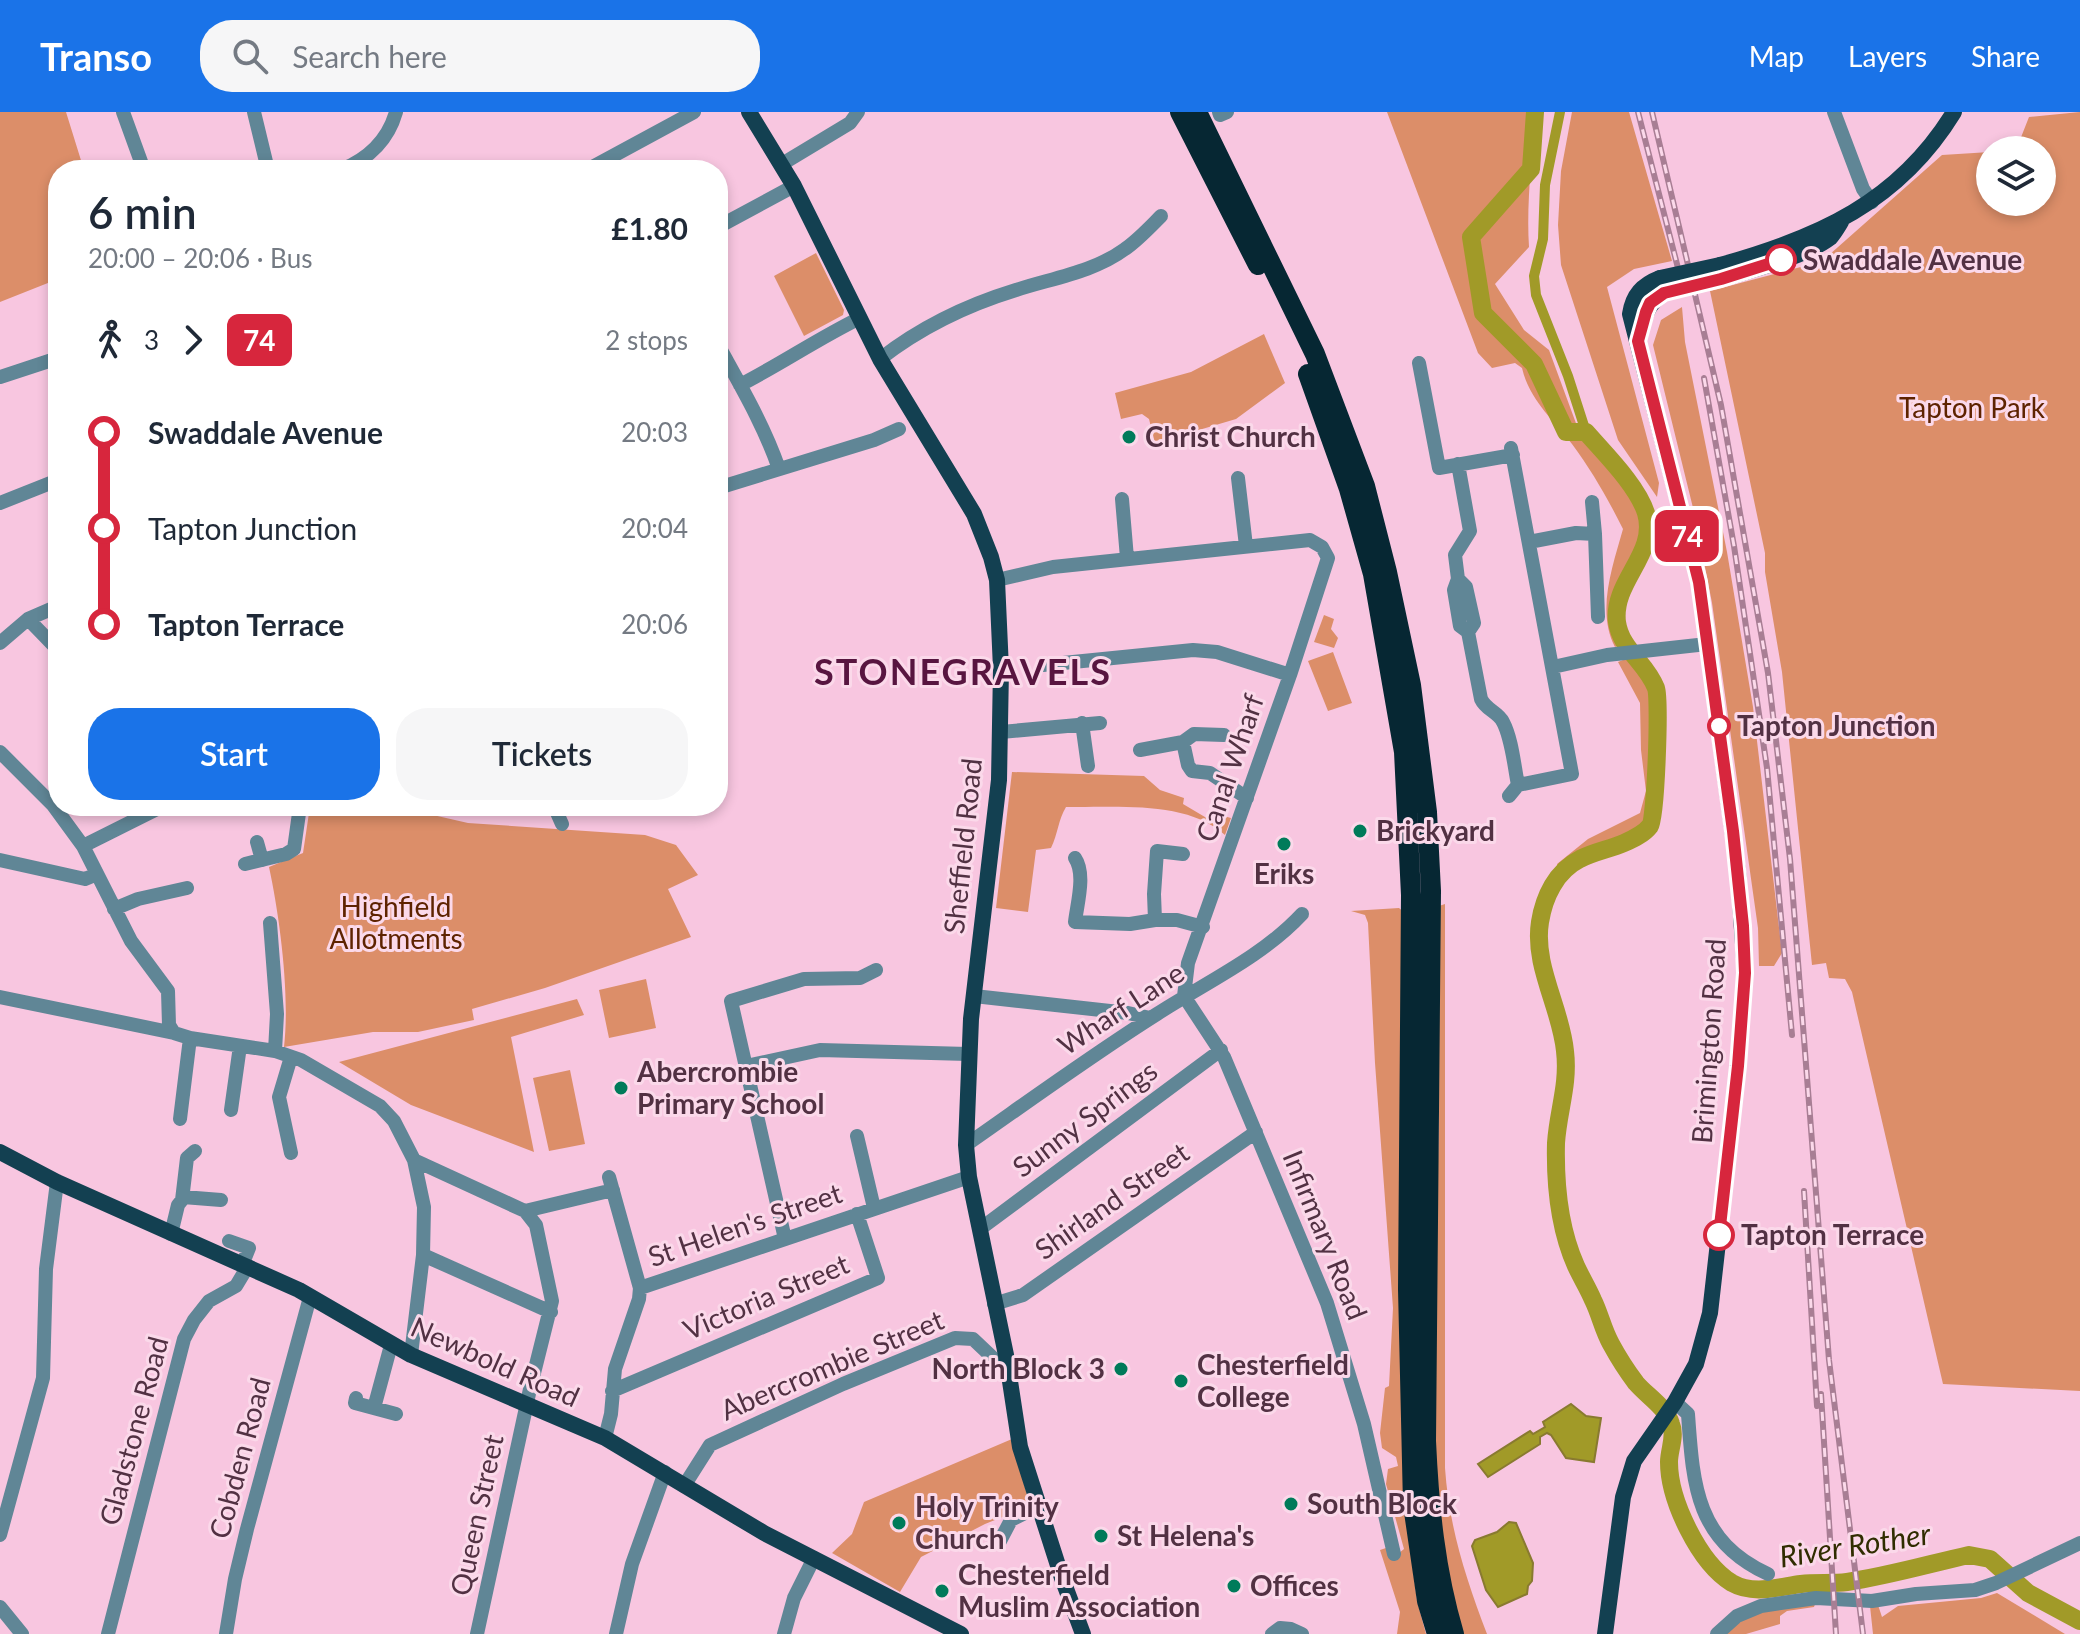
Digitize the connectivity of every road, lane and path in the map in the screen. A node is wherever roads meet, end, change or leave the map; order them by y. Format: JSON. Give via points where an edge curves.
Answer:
{"nodes":[{"id":1,"x":123,"y":112,"type":"edge"},
{"id":2,"x":254,"y":112,"type":"edge"},
{"id":3,"x":396,"y":112,"type":"edge"},
{"id":4,"x":694,"y":112,"type":"edge"},
{"id":5,"x":749,"y":112,"type":"edge"},
{"id":6,"x":858,"y":112,"type":"edge"},
{"id":7,"x":1180,"y":112,"type":"edge"},
{"id":8,"x":1197,"y":112,"type":"edge"},
{"id":9,"x":1219,"y":112,"type":"edge"},
{"id":10,"x":1227,"y":112,"type":"edge"},
{"id":11,"x":1834,"y":112,"type":"edge"},
{"id":12,"x":1954,"y":112,"type":"edge"},
{"id":13,"x":140,"y":160,"type":"edge"},
{"id":14,"x":266,"y":160,"type":"edge"},
{"id":15,"x":360,"y":160,"type":"edge"},
{"id":16,"x":605,"y":160,"type":"edge"},
{"id":17,"x":782,"y":164,"type":"junction"},
{"id":18,"x":794,"y":186,"type":"junction"},
{"id":19,"x":1872,"y":202,"type":"junction"},
{"id":20,"x":1161,"y":216,"type":"dead end"},
{"id":21,"x":728,"y":222,"type":"edge"},
{"id":22,"x":860,"y":318,"type":"junction"},
{"id":23,"x":880,"y":359,"type":"junction"},
{"id":24,"x":48,"y":361,"type":"edge"},
{"id":25,"x":728,"y":363,"type":"edge"},
{"id":26,"x":1419,"y":363,"type":"dead end"},
{"id":27,"x":0,"y":377,"type":"edge"},
{"id":28,"x":740,"y":385,"type":"junction"},
{"id":29,"x":899,"y":429,"type":"dead end"},
{"id":30,"x":874,"y":440,"type":"junction"},
{"id":31,"x":880,"y":457,"type":"dead end"},
{"id":32,"x":1458,"y":464,"type":"junction"},
{"id":33,"x":779,"y":469,"type":"junction"},
{"id":34,"x":1238,"y":478,"type":"dead end"},
{"id":35,"x":48,"y":484,"type":"edge"},
{"id":36,"x":728,"y":485,"type":"edge"},
{"id":37,"x":1122,"y":499,"type":"dead end"},
{"id":38,"x":1592,"y":502,"type":"dead end"},
{"id":39,"x":0,"y":503,"type":"edge"},
{"id":40,"x":1595,"y":534,"type":"junction"},
{"id":41,"x":1529,"y":542,"type":"junction"},
{"id":42,"x":1246,"y":546,"type":"junction"},
{"id":43,"x":1127,"y":558,"type":"junction"},
{"id":44,"x":997,"y":580,"type":"junction"},
{"id":45,"x":48,"y":610,"type":"edge"},
{"id":46,"x":1598,"y":617,"type":"dead end"},
{"id":47,"x":28,"y":619,"type":"junction"},
{"id":48,"x":48,"y":640,"type":"edge"},
{"id":49,"x":0,"y":643,"type":"edge"},
{"id":50,"x":1707,"y":644,"type":"junction"},
{"id":51,"x":1043,"y":665,"type":"dead end"},
{"id":52,"x":1553,"y":667,"type":"junction"},
{"id":53,"x":1290,"y":675,"type":"junction"},
{"id":54,"x":1082,"y":723,"type":"junction"},
{"id":55,"x":1100,"y":723,"type":"dead end"},
{"id":56,"x":1001,"y":732,"type":"junction"},
{"id":57,"x":1224,"y":735,"type":"dead end"},
{"id":58,"x":1183,"y":742,"type":"junction"},
{"id":59,"x":1140,"y":750,"type":"dead end"},
{"id":60,"x":0,"y":752,"type":"edge"},
{"id":61,"x":1088,"y":766,"type":"dead end"},
{"id":62,"x":1247,"y":798,"type":"junction"},
{"id":63,"x":48,"y":800,"type":"edge"},
{"id":64,"x":61,"y":816,"type":"edge"},
{"id":65,"x":143,"y":816,"type":"edge"},
{"id":66,"x":299,"y":816,"type":"edge"},
{"id":67,"x":558,"y":816,"type":"edge"},
{"id":68,"x":562,"y":824,"type":"dead end"},
{"id":69,"x":257,"y":842,"type":"dead end"},
{"id":70,"x":83,"y":846,"type":"junction"},
{"id":71,"x":1183,"y":854,"type":"dead end"},
{"id":72,"x":1075,"y":858,"type":"dead end"},
{"id":73,"x":0,"y":860,"type":"edge"},
{"id":74,"x":262,"y":860,"type":"junction"},
{"id":75,"x":245,"y":864,"type":"dead end"},
{"id":76,"x":97,"y":874,"type":"junction"},
{"id":77,"x":187,"y":888,"type":"dead end"},
{"id":78,"x":114,"y":909,"type":"junction"},
{"id":79,"x":1302,"y":914,"type":"dead end"},
{"id":80,"x":1155,"y":920,"type":"junction"},
{"id":81,"x":270,"y":923,"type":"dead end"},
{"id":82,"x":1203,"y":927,"type":"junction"},
{"id":83,"x":876,"y":970,"type":"dead end"},
{"id":84,"x":974,"y":996,"type":"junction"},
{"id":85,"x":1184,"y":996,"type":"junction"},
{"id":86,"x":0,"y":997,"type":"edge"},
{"id":87,"x":1150,"y":1018,"type":"junction"},
{"id":88,"x":174,"y":1033,"type":"junction"},
{"id":89,"x":190,"y":1038,"type":"junction"},
{"id":90,"x":240,"y":1046,"type":"junction"},
{"id":91,"x":1221,"y":1050,"type":"junction"},
{"id":92,"x":275,"y":1051,"type":"junction"},
{"id":93,"x":968,"y":1054,"type":"junction"},
{"id":94,"x":291,"y":1057,"type":"junction"},
{"id":95,"x":746,"y":1066,"type":"junction"},
{"id":96,"x":231,"y":1110,"type":"dead end"},
{"id":97,"x":180,"y":1119,"type":"dead end"},
{"id":98,"x":1256,"y":1132,"type":"junction"},
{"id":99,"x":857,"y":1136,"type":"dead end"},
{"id":100,"x":966,"y":1145,"type":"junction"},
{"id":101,"x":195,"y":1151,"type":"dead end"},
{"id":102,"x":0,"y":1152,"type":"edge"},
{"id":103,"x":291,"y":1153,"type":"dead end"},
{"id":104,"x":414,"y":1160,"type":"junction"},
{"id":105,"x":969,"y":1177,"type":"junction"},
{"id":106,"x":57,"y":1182,"type":"junction"},
{"id":107,"x":183,"y":1197,"type":"junction"},
{"id":108,"x":221,"y":1200,"type":"dead end"},
{"id":109,"x":874,"y":1208,"type":"junction"},
{"id":110,"x":525,"y":1211,"type":"junction"},
{"id":111,"x":857,"y":1214,"type":"junction"},
{"id":112,"x":980,"y":1229,"type":"junction"},
{"id":113,"x":171,"y":1234,"type":"junction"},
{"id":114,"x":785,"y":1239,"type":"junction"},
{"id":115,"x":229,"y":1241,"type":"dead end"},
{"id":116,"x":423,"y":1255,"type":"junction"},
{"id":117,"x":246,"y":1264,"type":"junction"},
{"id":118,"x":640,"y":1288,"type":"junction"},
{"id":119,"x":310,"y":1297,"type":"junction"},
{"id":120,"x":994,"y":1304,"type":"junction"},
{"id":121,"x":551,"y":1312,"type":"junction"},
{"id":122,"x":391,"y":1345,"type":"junction"},
{"id":123,"x":411,"y":1355,"type":"junction"},
{"id":124,"x":1010,"y":1374,"type":"junction"},
{"id":125,"x":612,"y":1391,"type":"junction"},
{"id":126,"x":356,"y":1398,"type":"dead end"},
{"id":127,"x":1675,"y":1402,"type":"junction"},
{"id":128,"x":527,"y":1407,"type":"junction"},
{"id":129,"x":374,"y":1408,"type":"junction"},
{"id":130,"x":396,"y":1414,"type":"dead end"},
{"id":131,"x":605,"y":1438,"type":"junction"},
{"id":132,"x":665,"y":1472,"type":"junction"},
{"id":133,"x":684,"y":1486,"type":"junction"},
{"id":134,"x":1039,"y":1506,"type":"junction"},
{"id":135,"x":0,"y":1535,"type":"edge"},
{"id":136,"x":1000,"y":1541,"type":"dead end"},
{"id":137,"x":2080,"y":1543,"type":"edge"},
{"id":138,"x":1394,"y":1554,"type":"dead end"},
{"id":139,"x":814,"y":1558,"type":"junction"},
{"id":140,"x":1768,"y":1574,"type":"dead end"},
{"id":141,"x":0,"y":1607,"type":"edge"},
{"id":142,"x":17,"y":1632,"type":"edge"},
{"id":143,"x":108,"y":1634,"type":"edge"},
{"id":144,"x":226,"y":1634,"type":"edge"},
{"id":145,"x":477,"y":1634,"type":"edge"},
{"id":146,"x":616,"y":1634,"type":"edge"},
{"id":147,"x":784,"y":1634,"type":"edge"},
{"id":148,"x":961,"y":1634,"type":"edge"},
{"id":149,"x":1083,"y":1634,"type":"edge"},
{"id":150,"x":1272,"y":1634,"type":"edge"},
{"id":151,"x":1302,"y":1634,"type":"edge"},
{"id":152,"x":1437,"y":1634,"type":"edge"},
{"id":153,"x":1454,"y":1634,"type":"edge"},
{"id":154,"x":1605,"y":1634,"type":"edge"},
{"id":155,"x":1717,"y":1634,"type":"edge"}],
"edges":[{"from":1,"to":13,"type":"street"},
{"from":2,"to":14,"type":"street"},
{"from":3,"to":15,"type":"street","via":[[387,133]]},
{"from":4,"to":16,"type":"street"},
{"from":5,"to":17,"type":"main road","name":"Sheffield Road"},
{"from":6,"to":17,"type":"street","via":[[850,123]]},
{"from":7,"to":152,"type":"highway","via":[[1302,358],[1373,574],[1394,689],[1404,752],[1411,895],[1408,1289],[1413,1505]]},
{"from":8,"to":153,"type":"highway","via":[[1315,354],[1359,471],[1411,685],[1431,891],[1426,1441],[1441,1592]]},
{"from":9,"to":10,"type":"street"},
{"from":11,"to":19,"type":"street"},
{"from":12,"to":19,"type":"main road","name":"Brimington Road","via":[[1922,157]]},
{"from":17,"to":18,"type":"main road","name":"Sheffield Road"},
{"from":18,"to":21,"type":"street"},
{"from":18,"to":22,"type":"main road","name":"Sheffield Road"},
{"from":19,"to":50,"type":"main road","name":"Brimington Road","bridge":true,"via":[[1841,222],[1832,237],[1759,268],[1662,285],[1646,312],[1638,341],[1699,582]]},
{"from":20,"to":23,"type":"street","via":[[1126,249],[1102,262],[959,311]]},
{"from":22,"to":23,"type":"main road","name":"Sheffield Road"},
{"from":22,"to":28,"type":"street"},
{"from":23,"to":44,"type":"main road","name":"Sheffield Road","via":[[974,514]]},
{"from":24,"to":27,"type":"street"},
{"from":25,"to":28,"type":"street"},
{"from":26,"to":32,"type":"street","via":[[1416,389],[1439,468]]},
{"from":28,"to":33,"type":"street"},
{"from":29,"to":30,"type":"street"},
{"from":30,"to":31,"type":"street"},
{"from":30,"to":33,"type":"street"},
{"from":32,"to":41,"type":"street","via":[[1512,451]]},
{"from":32,"to":52,"type":"street","via":[[1470,531],[1455,555],[1460,626],[1468,632],[1481,699],[1505,726],[1513,790],[1572,774]]},
{"from":33,"to":36,"type":"street"},
{"from":34,"to":42,"type":"street"},
{"from":35,"to":39,"type":"street"},
{"from":37,"to":43,"type":"street"},
{"from":38,"to":40,"type":"street"},
{"from":40,"to":41,"type":"street"},
{"from":40,"to":46,"type":"street"},
{"from":41,"to":52,"type":"street"},
{"from":42,"to":43,"type":"street"},
{"from":42,"to":53,"type":"street","name":"Canal Wharf","via":[[1310,540],[1328,558]]},
{"from":43,"to":44,"type":"street"},
{"from":44,"to":56,"type":"main road","name":"Sheffield Road"},
{"from":45,"to":47,"type":"street"},
{"from":47,"to":48,"type":"street"},
{"from":47,"to":49,"type":"street"},
{"from":50,"to":52,"type":"street"},
{"from":50,"to":127,"type":"main road","name":"Brimington Road","via":[[1738,872],[1745,973],[1710,1313],[1701,1352]]},
{"from":51,"to":53,"type":"street","via":[[1193,650],[1217,652]]},
{"from":53,"to":62,"type":"street","name":"Canal Wharf"},
{"from":54,"to":55,"type":"street"},
{"from":54,"to":56,"type":"street"},
{"from":54,"to":61,"type":"street"},
{"from":56,"to":84,"type":"main road","name":"Sheffield Road","via":[[996,821]]},
{"from":57,"to":58,"type":"street","via":[[1194,734]]},
{"from":58,"to":59,"type":"street"},
{"from":58,"to":62,"type":"street","via":[[1189,778],[1210,773]]},
{"from":60,"to":63,"type":"street"},
{"from":62,"to":82,"type":"street","name":"Canal Wharf"},
{"from":64,"to":70,"type":"street"},
{"from":65,"to":70,"type":"street"},
{"from":66,"to":74,"type":"street","via":[[294,849]]},
{"from":67,"to":68,"type":"street"},
{"from":69,"to":74,"type":"street"},
{"from":70,"to":76,"type":"street"},
{"from":71,"to":80,"type":"street","via":[[1157,851]]},
{"from":72,"to":80,"type":"street","via":[[1080,874],[1075,922]]},
{"from":73,"to":76,"type":"street","via":[[85,879]]},
{"from":74,"to":75,"type":"street"},
{"from":76,"to":78,"type":"street"},
{"from":77,"to":78,"type":"street"},
{"from":78,"to":88,"type":"street","via":[[168,991]]},
{"from":79,"to":85,"type":"street","name":"Wharf Lane","via":[[1282,934]]},
{"from":80,"to":82,"type":"street"},
{"from":81,"to":92,"type":"street"},
{"from":82,"to":85,"type":"street","name":"Canal Wharf","via":[[1188,963]]},
{"from":83,"to":95,"type":"street","via":[[860,978],[804,979],[731,1001]]},
{"from":84,"to":87,"type":"street"},
{"from":84,"to":93,"type":"main road","name":"Sheffield Road"},
{"from":85,"to":87,"type":"street","name":"Wharf Lane"},
{"from":85,"to":91,"type":"street","name":"Infirmary Road"},
{"from":86,"to":88,"type":"street"},
{"from":87,"to":100,"type":"street","name":"Wharf Lane"},
{"from":88,"to":89,"type":"street"},
{"from":89,"to":90,"type":"street"},
{"from":89,"to":97,"type":"street"},
{"from":90,"to":92,"type":"street"},
{"from":90,"to":96,"type":"street"},
{"from":91,"to":98,"type":"street","name":"Infirmary Road"},
{"from":91,"to":112,"type":"street","name":"Sunny Springs"},
{"from":92,"to":94,"type":"street"},
{"from":93,"to":95,"type":"street","via":[[820,1050]]},
{"from":93,"to":100,"type":"main road","name":"Sheffield Road"},
{"from":94,"to":103,"type":"street","via":[[279,1097]]},
{"from":94,"to":104,"type":"street","via":[[380,1106]]},
{"from":95,"to":114,"type":"street"},
{"from":98,"to":120,"type":"street","name":"Shirland Street","via":[[1023,1295]]},
{"from":98,"to":138,"type":"street","name":"Infirmary Road","via":[[1332,1317]]},
{"from":99,"to":109,"type":"street"},
{"from":100,"to":105,"type":"main road","name":"Sheffield Road"},
{"from":101,"to":107,"type":"street","via":[[187,1158]]},
{"from":102,"to":106,"type":"main road","name":"Newbold Road"},
{"from":104,"to":110,"type":"street"},
{"from":104,"to":116,"type":"street","via":[[424,1207]]},
{"from":105,"to":109,"type":"street","name":"St Helen's Street"},
{"from":105,"to":112,"type":"main road","name":"Sheffield Road"},
{"from":106,"to":113,"type":"main road","name":"Newbold Road"},
{"from":106,"to":135,"type":"street","via":[[46,1269],[43,1378]]},
{"from":107,"to":108,"type":"street"},
{"from":107,"to":113,"type":"street"},
{"from":109,"to":111,"type":"street","name":"St Helen's Street"},
{"from":110,"to":118,"type":"street","via":[[611,1184]]},
{"from":110,"to":121,"type":"street","via":[[536,1225]]},
{"from":111,"to":114,"type":"street","name":"St Helen's Street"},
{"from":111,"to":125,"type":"street","name":"Victoria Street","via":[[878,1278]]},
{"from":112,"to":120,"type":"main road","name":"Sheffield Road"},
{"from":113,"to":117,"type":"main road","name":"Newbold Road"},
{"from":114,"to":118,"type":"street","name":"St Helen's Street"},
{"from":115,"to":117,"type":"street","via":[[249,1248]]},
{"from":116,"to":121,"type":"street"},
{"from":116,"to":123,"type":"street"},
{"from":117,"to":119,"type":"main road","name":"Newbold Road"},
{"from":117,"to":143,"type":"street","name":"Gladstone Road","via":[[236,1286],[209,1301],[184,1339]]},
{"from":118,"to":125,"type":"street","name":"St Helen's Street"},
{"from":119,"to":122,"type":"main road","name":"Newbold Road"},
{"from":119,"to":144,"type":"street","name":"Cobden Road","via":[[241,1554]]},
{"from":120,"to":124,"type":"main road","name":"Sheffield Road"},
{"from":121,"to":128,"type":"street","name":"Queen Street"},
{"from":122,"to":123,"type":"main road","name":"Newbold Road"},
{"from":122,"to":129,"type":"street"},
{"from":123,"to":128,"type":"main road","name":"Newbold Road"},
{"from":124,"to":133,"type":"street","name":"Abercrombie Street","via":[[973,1339],[955,1338],[710,1445]]},
{"from":124,"to":134,"type":"main road","name":"Sheffield Road","via":[[1020,1447]]},
{"from":125,"to":131,"type":"street","name":"St Helen's Street"},
{"from":126,"to":129,"type":"street","via":[[355,1403]]},
{"from":127,"to":140,"type":"street","via":[[1688,1414],[1696,1494],[1713,1529],[1742,1562]]},
{"from":127,"to":154,"type":"main road","name":"Brimington Road","via":[[1634,1461],[1623,1497]]},
{"from":128,"to":131,"type":"main road","name":"Newbold Road"},
{"from":128,"to":145,"type":"street","name":"Queen Street"},
{"from":129,"to":130,"type":"street"},
{"from":131,"to":132,"type":"main road","name":"Newbold Road"},
{"from":132,"to":133,"type":"main road","name":"Newbold Road"},
{"from":132,"to":146,"type":"street","via":[[632,1564]]},
{"from":133,"to":139,"type":"main road","name":"Newbold Road"},
{"from":134,"to":136,"type":"street","via":[[1011,1520]]},
{"from":134,"to":149,"type":"main road","name":"Sheffield Road"},
{"from":137,"to":155,"type":"street","via":[[1975,1590],[1879,1601],[1816,1598],[1772,1604],[1748,1609]]},
{"from":139,"to":147,"type":"street"},
{"from":139,"to":148,"type":"main road","name":"Newbold Road"},
{"from":141,"to":142,"type":"street"},
{"from":150,"to":151,"type":"street","via":[[1280,1628]]}]}
